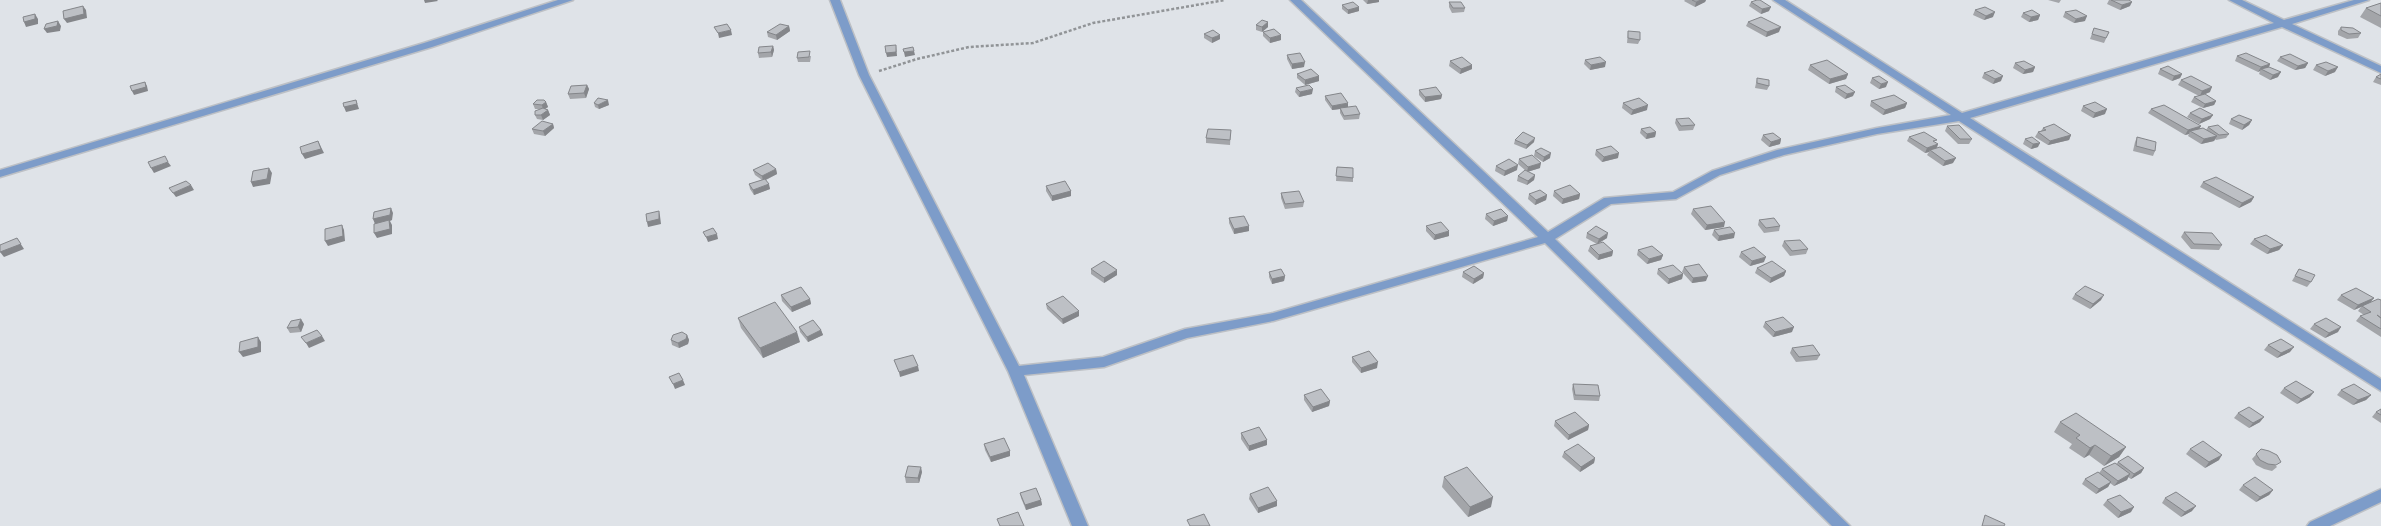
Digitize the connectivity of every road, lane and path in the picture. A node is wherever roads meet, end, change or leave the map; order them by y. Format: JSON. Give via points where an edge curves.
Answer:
{"nodes":[{"id":1,"x":568,"y":0,"type":"edge"},
{"id":2,"x":835,"y":0,"type":"edge"},
{"id":3,"x":1225,"y":0,"type":"edge"},
{"id":4,"x":1295,"y":0,"type":"edge"},
{"id":5,"x":1778,"y":0,"type":"edge"},
{"id":6,"x":2234,"y":0,"type":"edge"},
{"id":7,"x":2364,"y":0,"type":"edge"},
{"id":8,"x":2283,"y":23,"type":"junction"},
{"id":9,"x":2381,"y":70,"type":"edge"},
{"id":10,"x":864,"y":75,"type":"junction"},
{"id":11,"x":1960,"y":117,"type":"junction"},
{"id":12,"x":0,"y":174,"type":"edge"},
{"id":13,"x":1547,"y":238,"type":"junction"},
{"id":14,"x":1016,"y":371,"type":"junction"},
{"id":15,"x":2381,"y":386,"type":"edge"},
{"id":16,"x":2381,"y":495,"type":"edge"},
{"id":17,"x":1080,"y":526,"type":"edge"},
{"id":18,"x":1842,"y":526,"type":"edge"},
{"id":19,"x":2315,"y":526,"type":"edge"}],
"edges":[{"from":1,"to":12,"type":"street"},
{"from":2,"to":10,"type":"street"},
{"from":3,"to":10,"type":"path","via":[[1093,23],[1033,43],[969,47],[917,58]]},
{"from":4,"to":13,"type":"street"},
{"from":5,"to":11,"type":"street"},
{"from":6,"to":8,"type":"street"},
{"from":7,"to":8,"type":"street"},
{"from":8,"to":9,"type":"street"},
{"from":8,"to":11,"type":"street"},
{"from":10,"to":14,"type":"street"},
{"from":11,"to":13,"type":"street","via":[[1780,152],[1716,173],[1676,195],[1608,201]]},
{"from":11,"to":15,"type":"street"},
{"from":13,"to":14,"type":"street","via":[[1273,317],[1186,334],[1104,362]]},
{"from":13,"to":18,"type":"street"},
{"from":14,"to":17,"type":"street"},
{"from":16,"to":19,"type":"street"}]}
